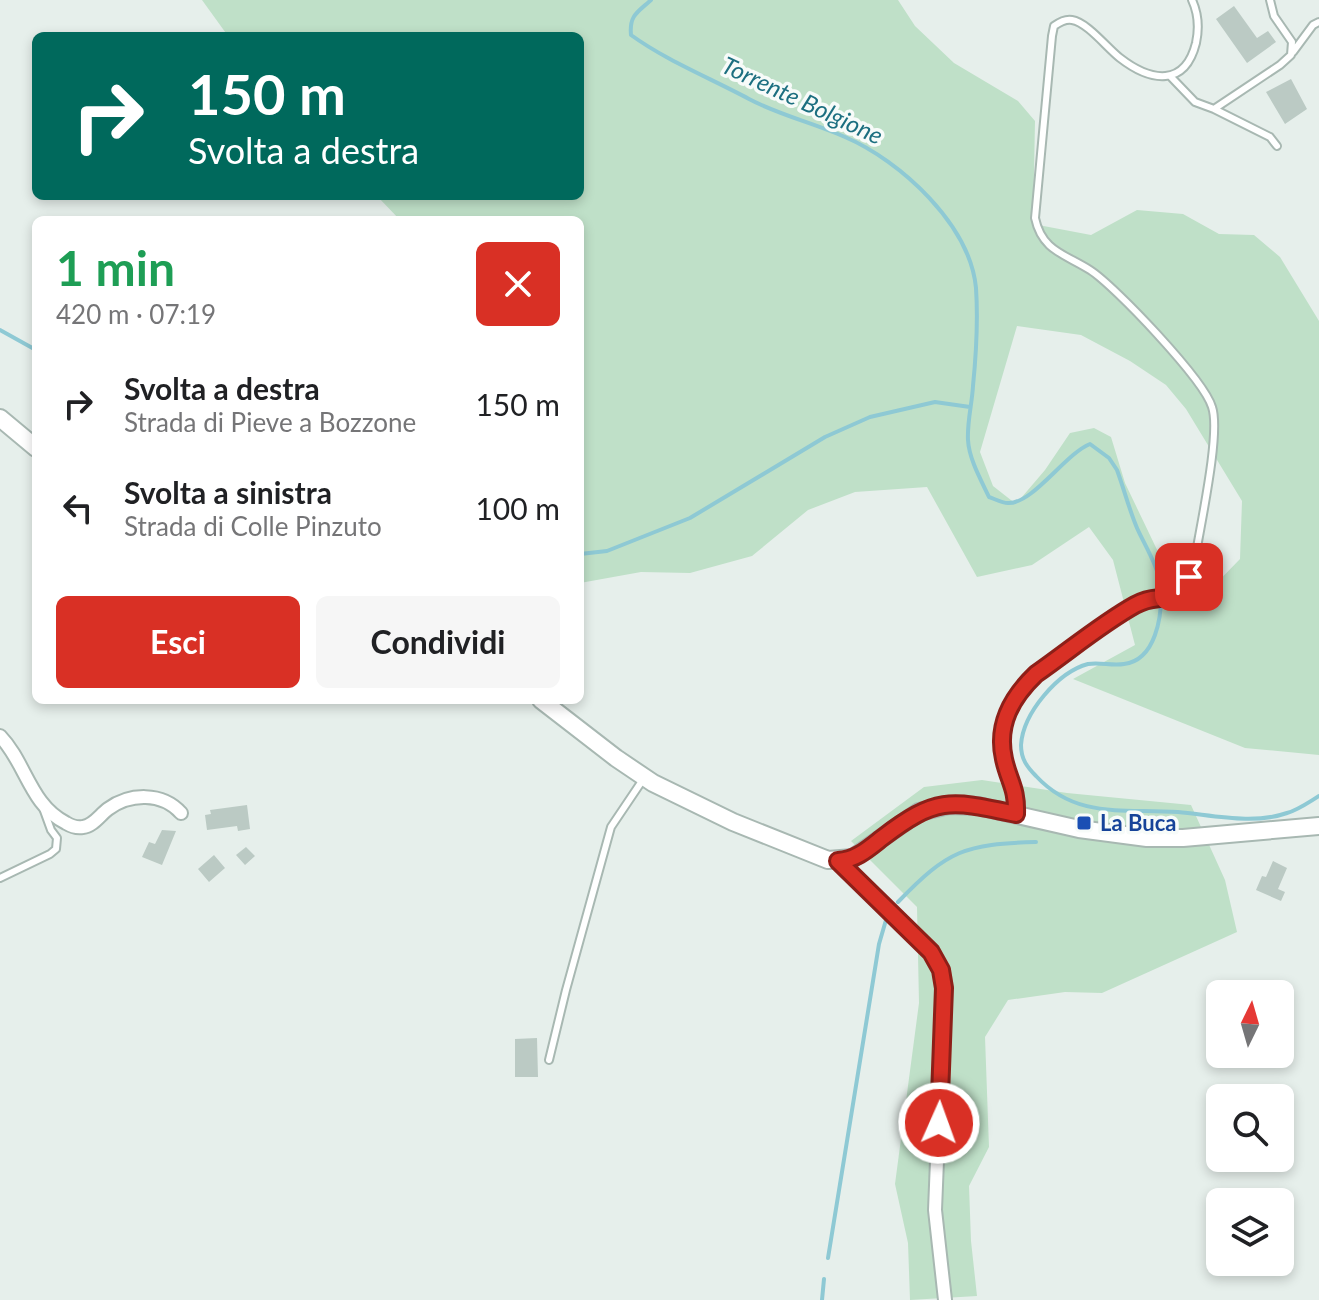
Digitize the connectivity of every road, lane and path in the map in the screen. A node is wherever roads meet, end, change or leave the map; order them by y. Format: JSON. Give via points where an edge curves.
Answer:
{"nodes":[{"id":1,"x":1192,"y":0,"type":"edge"},
{"id":2,"x":1270,"y":0,"type":"edge"},
{"id":3,"x":1319,"y":22,"type":"edge"},
{"id":4,"x":1291,"y":55,"type":"junction"},
{"id":5,"x":1171,"y":77,"type":"junction"},
{"id":6,"x":1214,"y":109,"type":"junction"},
{"id":7,"x":1277,"y":146,"type":"dead end"},
{"id":8,"x":0,"y":418,"type":"edge"},
{"id":9,"x":32,"y":445,"type":"edge"},
{"id":10,"x":546,"y":704,"type":"edge"},
{"id":11,"x":0,"y":736,"type":"edge"},
{"id":12,"x":644,"y":778,"type":"junction"},
{"id":13,"x":43,"y":808,"type":"junction"},
{"id":14,"x":181,"y":813,"type":"dead end"},
{"id":15,"x":1016,"y":814,"type":"junction"},
{"id":16,"x":1319,"y":826,"type":"edge"},
{"id":17,"x":838,"y":861,"type":"junction"},
{"id":18,"x":0,"y":878,"type":"edge"},
{"id":19,"x":549,"y":1060,"type":"dead end"},
{"id":20,"x":945,"y":1300,"type":"edge"}],
"edges":[{"from":1,"to":5,"type":"lane","via":[[1198,35],[1193,54]]},
{"from":2,"to":4,"type":"lane","via":[[1292,42]]},
{"from":3,"to":4,"type":"lane"},
{"from":4,"to":6,"type":"lane"},
{"from":5,"to":6,"type":"lane","via":[[1195,102]]},
{"from":5,"to":15,"type":"lane","via":[[1122,60],[1079,23],[1063,20],[1054,26],[1038,230],[1044,241],[1108,285],[1174,352],[1212,406],[1214,435],[1189,577],[1176,594],[1137,603],[1036,674],[1010,705],[1002,739],[1016,791]]},
{"from":6,"to":7,"type":"lane","via":[[1270,137]]},
{"from":8,"to":9,"type":"street"},
{"from":10,"to":12,"type":"street"},
{"from":11,"to":13,"type":"street"},
{"from":12,"to":17,"type":"street","via":[[733,822]]},
{"from":12,"to":19,"type":"lane","via":[[611,827]]},
{"from":13,"to":14,"type":"street","via":[[80,828],[133,798],[172,803]]},
{"from":13,"to":18,"type":"lane","via":[[57,838],[56,849]]},
{"from":15,"to":16,"type":"street","via":[[1147,838]]},
{"from":15,"to":17,"type":"street","via":[[968,805],[933,807],[858,856]]},
{"from":17,"to":20,"type":"street","via":[[931,952],[941,970],[935,1210]]}]}
